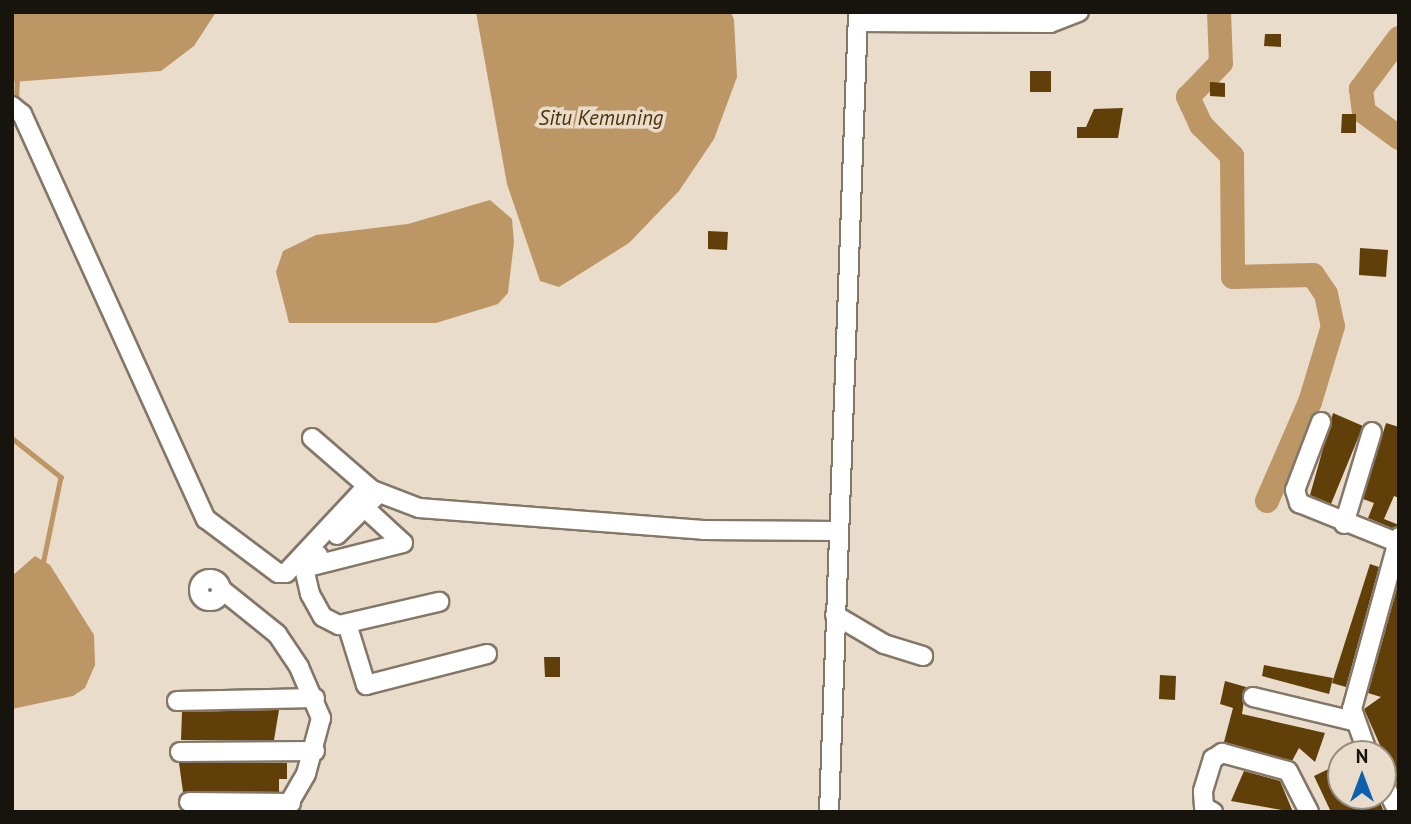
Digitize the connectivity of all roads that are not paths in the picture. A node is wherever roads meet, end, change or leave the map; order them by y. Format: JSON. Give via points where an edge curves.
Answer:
{"nodes":[{"id":1,"x":1079,"y":12,"type":"edge"},
{"id":2,"x":858,"y":17,"type":"edge"},
{"id":3,"x":12,"y":106,"type":"edge"},
{"id":4,"x":1321,"y":422,"type":"dead end"},
{"id":5,"x":1372,"y":432,"type":"dead end"},
{"id":6,"x":312,"y":438,"type":"dead end"},
{"id":7,"x":373,"y":490,"type":"junction"},
{"id":8,"x":365,"y":508,"type":"junction"},
{"id":9,"x":1344,"y":524,"type":"junction"},
{"id":10,"x":836,"y":531,"type":"junction"},
{"id":11,"x":1398,"y":541,"type":"edge"},
{"id":12,"x":304,"y":568,"type":"junction"},
{"id":13,"x":221,"y":589,"type":"dead end"},
{"id":14,"x":439,"y":602,"type":"dead end"},
{"id":15,"x":835,"y":615,"type":"junction"},
{"id":16,"x":347,"y":624,"type":"junction"},
{"id":17,"x":487,"y":653,"type":"dead end"},
{"id":18,"x":923,"y":656,"type":"dead end"},
{"id":19,"x":1252,"y":697,"type":"dead end"},
{"id":20,"x":315,"y":698,"type":"junction"},
{"id":21,"x":177,"y":701,"type":"dead end"},
{"id":22,"x":1353,"y":721,"type":"junction"},
{"id":23,"x":1362,"y":740,"type":"edge"},
{"id":24,"x":315,"y":751,"type":"junction"},
{"id":25,"x":180,"y":752,"type":"dead end"},
{"id":26,"x":189,"y":802,"type":"dead end"},
{"id":27,"x":287,"y":807,"type":"edge"},
{"id":28,"x":829,"y":812,"type":"edge"},
{"id":29,"x":1213,"y":812,"type":"edge"},
{"id":30,"x":1309,"y":812,"type":"edge"}],
"edges":[{"from":1,"to":2,"type":"street","via":[[1051,23]]},
{"from":2,"to":10,"type":"street","via":[[849,395]]},
{"from":3,"to":7,"type":"street","via":[[28,126],[206,519],[278,573],[286,573]]},
{"from":4,"to":9,"type":"street","via":[[1296,498]]},
{"from":5,"to":9,"type":"street"},
{"from":6,"to":7,"type":"street"},
{"from":7,"to":8,"type":"street"},
{"from":7,"to":10,"type":"street","via":[[419,508],[703,530]]},
{"from":8,"to":12,"type":"street"},
{"from":8,"to":12,"type":"street","via":[[403,543]]},
{"from":9,"to":11,"type":"street"},
{"from":10,"to":15,"type":"street"},
{"from":11,"to":22,"type":"street"},
{"from":12,"to":16,"type":"street","via":[[323,617]]},
{"from":13,"to":20,"type":"street","via":[[277,634]]},
{"from":14,"to":16,"type":"street"},
{"from":15,"to":18,"type":"street","via":[[884,644]]},
{"from":15,"to":28,"type":"street"},
{"from":16,"to":17,"type":"street","via":[[366,685]]},
{"from":19,"to":22,"type":"street"},
{"from":20,"to":21,"type":"street"},
{"from":20,"to":24,"type":"street","via":[[321,726]]},
{"from":22,"to":23,"type":"street"},
{"from":24,"to":25,"type":"street"},
{"from":24,"to":27,"type":"street"},
{"from":26,"to":27,"type":"street"},
{"from":29,"to":30,"type":"street","via":[[1205,807],[1203,791],[1213,760],[1222,753],[1287,771]]}]}
